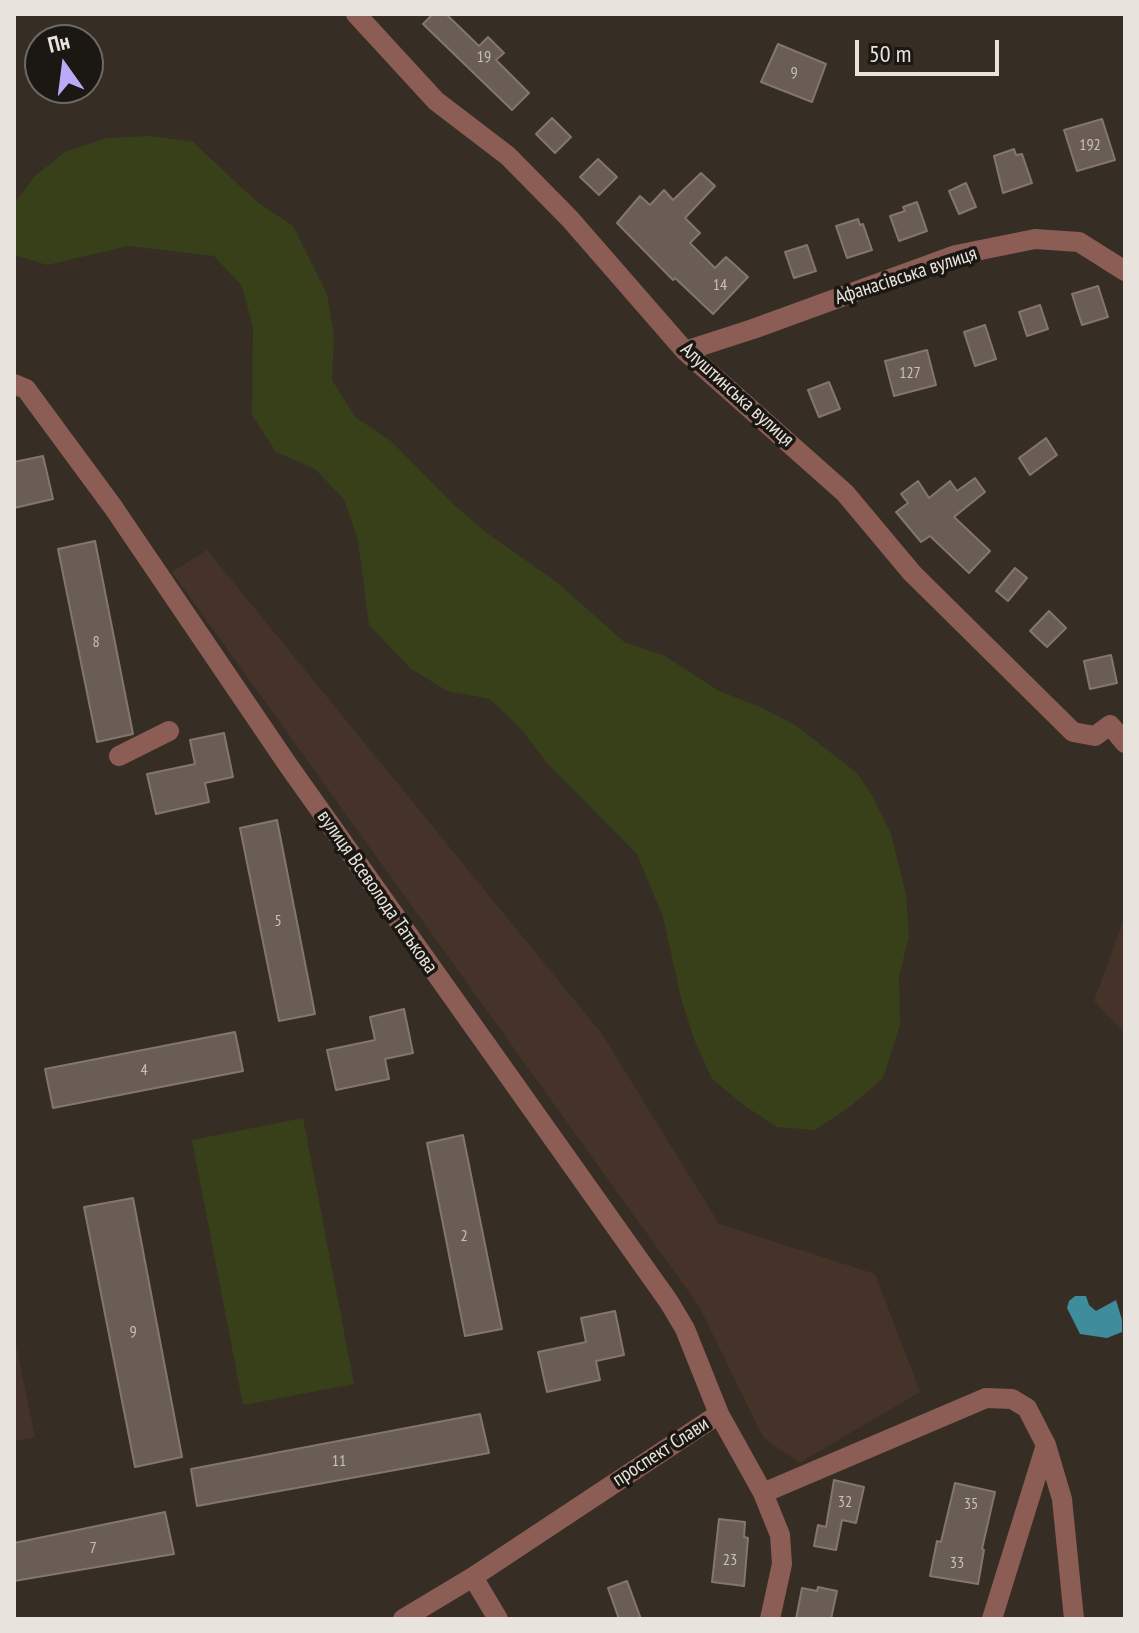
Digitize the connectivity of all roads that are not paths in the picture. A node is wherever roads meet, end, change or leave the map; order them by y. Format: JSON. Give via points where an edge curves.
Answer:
{"nodes":[{"id":1,"x":356,"y":14,"type":"edge"},
{"id":2,"x":1125,"y":271,"type":"edge"},
{"id":3,"x":685,"y":351,"type":"junction"},
{"id":4,"x":14,"y":384,"type":"edge"},
{"id":5,"x":1118,"y":724,"type":"edge"},
{"id":6,"x":169,"y":731,"type":"dead end"},
{"id":7,"x":1125,"y":743,"type":"edge"},
{"id":8,"x":119,"y":756,"type":"dead end"},
{"id":9,"x":719,"y":1414,"type":"junction"},
{"id":10,"x":1046,"y":1445,"type":"junction"},
{"id":11,"x":763,"y":1493,"type":"junction"},
{"id":12,"x":473,"y":1577,"type":"junction"},
{"id":13,"x":403,"y":1619,"type":"edge"},
{"id":14,"x":498,"y":1619,"type":"edge"},
{"id":15,"x":770,"y":1619,"type":"edge"},
{"id":16,"x":992,"y":1619,"type":"edge"},
{"id":17,"x":1074,"y":1619,"type":"edge"}],
"edges":[{"from":1,"to":3,"type":"street","name":"Алуштинська вулиця","via":[[436,101],[508,156],[559,208]]},
{"from":2,"to":3,"type":"street","name":"Афанасівська вулиця","via":[[1079,242],[1035,239],[956,255]]},
{"from":3,"to":5,"type":"street","name":"Алуштинська вулиця","via":[[845,493],[912,573],[1073,732],[1095,736]]},
{"from":4,"to":9,"type":"street","name":"вулиця Всеволода Татькова","via":[[26,389],[113,507],[288,765],[669,1302]]},
{"from":5,"to":7,"type":"street","name":"Алуштинська вулиця"},
{"from":6,"to":8,"type":"street"},
{"from":9,"to":11,"type":"street","name":"проспект Слави"},
{"from":9,"to":12,"type":"street","name":"проспект Слави"},
{"from":10,"to":11,"type":"street","via":[[1027,1408],[1012,1399],[986,1398]]},
{"from":10,"to":16,"type":"street"},
{"from":10,"to":17,"type":"street","via":[[1062,1499]]},
{"from":11,"to":15,"type":"street","name":"проспект Слави","via":[[780,1535],[782,1564]]},
{"from":12,"to":13,"type":"street","name":"проспект Слави"},
{"from":12,"to":14,"type":"street"}]}
